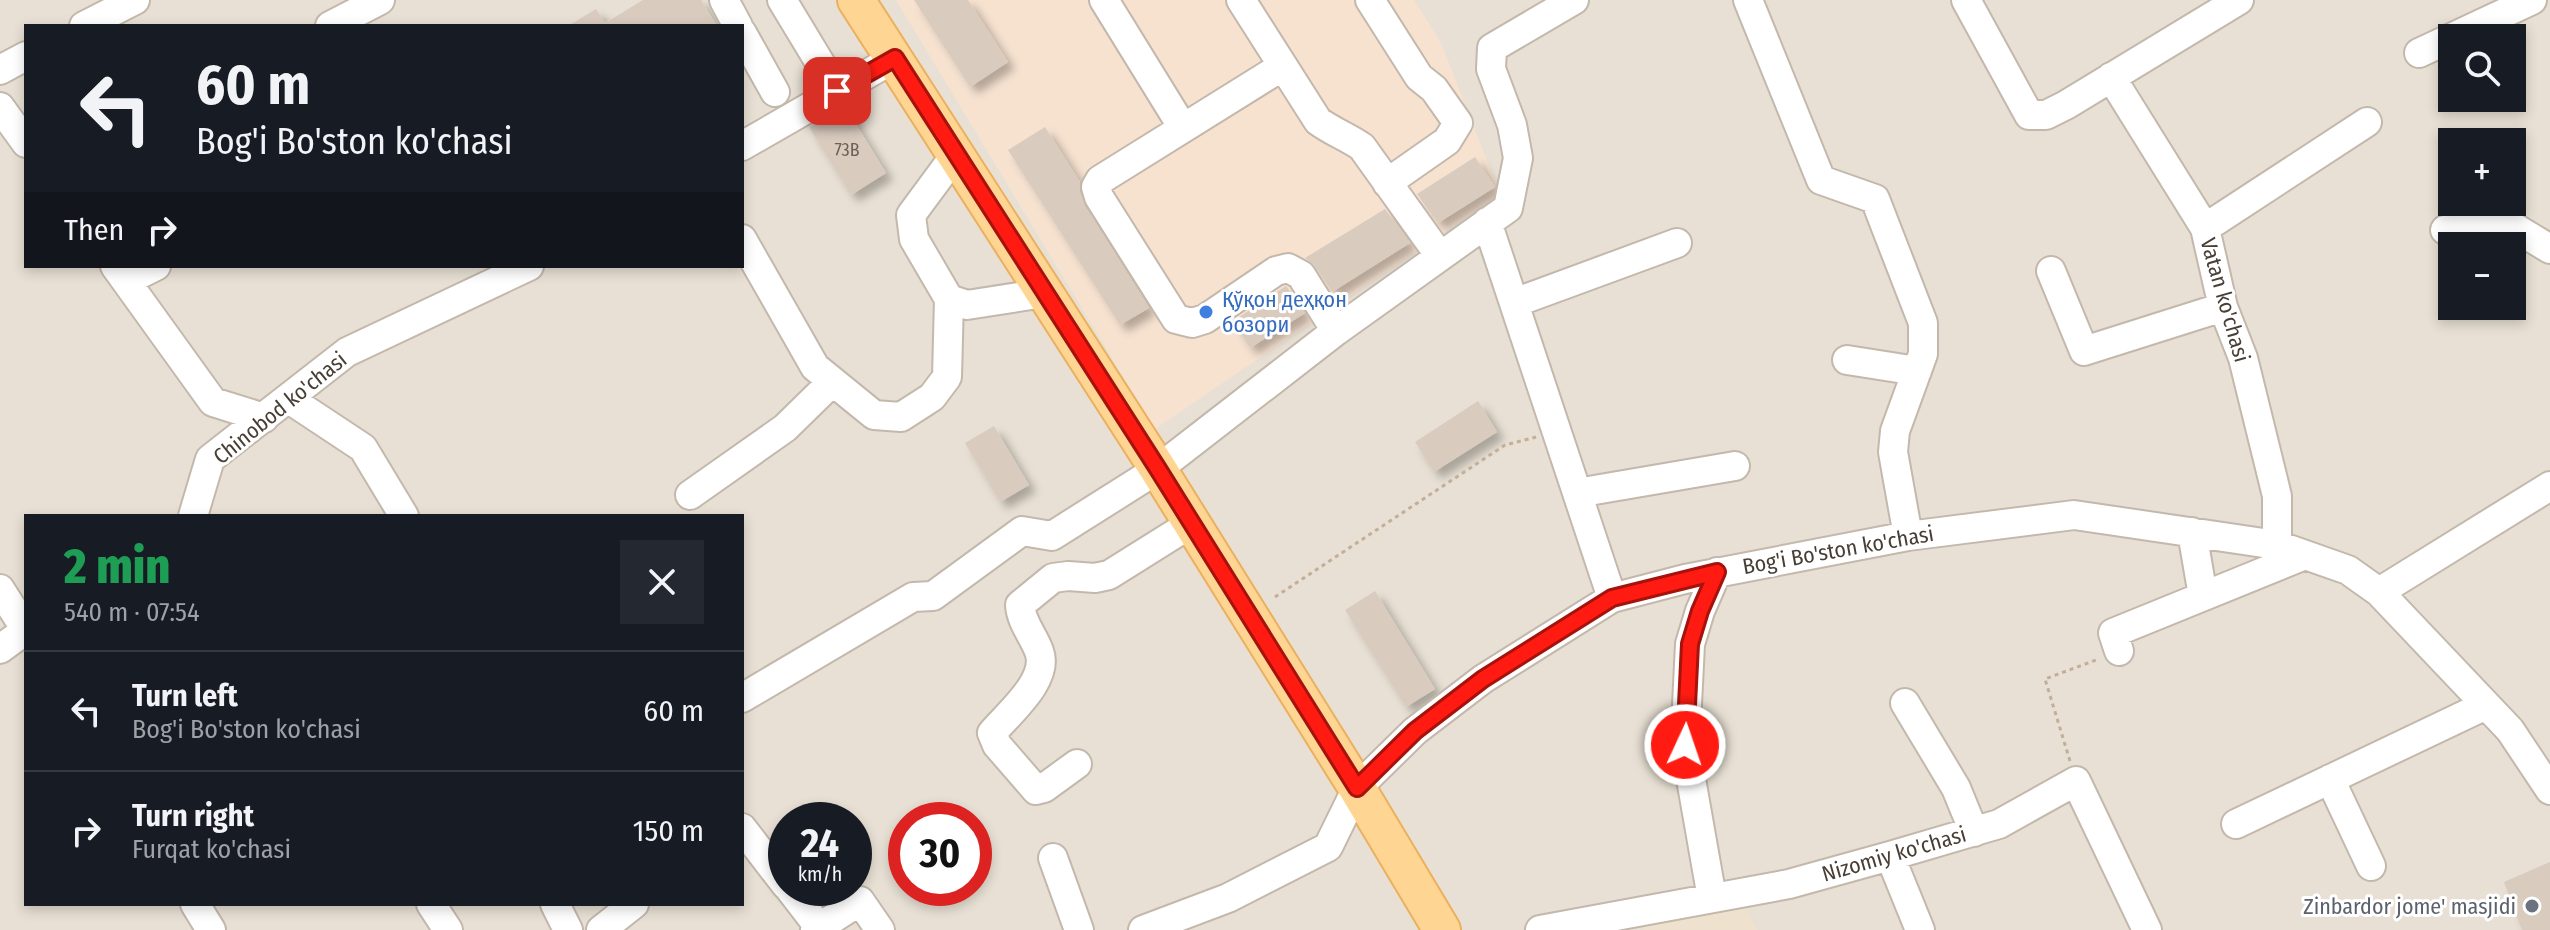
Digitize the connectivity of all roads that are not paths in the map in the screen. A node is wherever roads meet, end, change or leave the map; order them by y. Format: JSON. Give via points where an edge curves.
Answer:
{"nodes":[{"id":1,"x":135,"y":0,"type":"edge"},
{"id":2,"x":380,"y":0,"type":"edge"},
{"id":3,"x":724,"y":0,"type":"edge"},
{"id":4,"x":782,"y":0,"type":"edge"},
{"id":5,"x":856,"y":0,"type":"edge"},
{"id":6,"x":1104,"y":0,"type":"edge"},
{"id":7,"x":1241,"y":0,"type":"edge"},
{"id":8,"x":1370,"y":0,"type":"edge"},
{"id":9,"x":1574,"y":0,"type":"edge"},
{"id":10,"x":1748,"y":0,"type":"edge"},
{"id":11,"x":1966,"y":0,"type":"edge"},
{"id":12,"x":2239,"y":0,"type":"edge"},
{"id":13,"x":2532,"y":0,"type":"edge"},
{"id":14,"x":330,"y":16,"type":"edge"},
{"id":15,"x":88,"y":24,"type":"edge"},
{"id":16,"x":737,"y":24,"type":"edge"},
{"id":17,"x":744,"y":37,"type":"edge"},
{"id":18,"x":2419,"y":53,"type":"dead end"},
{"id":19,"x":24,"y":57,"type":"edge"},
{"id":20,"x":895,"y":58,"type":"junction"},
{"id":21,"x":1283,"y":66,"type":"junction"},
{"id":22,"x":0,"y":70,"type":"edge"},
{"id":23,"x":2111,"y":77,"type":"junction"},
{"id":24,"x":837,"y":91,"type":"junction"},
{"id":25,"x":775,"y":92,"type":"dead end"},
{"id":26,"x":0,"y":107,"type":"edge"},
{"id":27,"x":2367,"y":122,"type":"dead end"},
{"id":28,"x":1183,"y":128,"type":"junction"},
{"id":29,"x":24,"y":140,"type":"edge"},
{"id":30,"x":744,"y":145,"type":"edge"},
{"id":31,"x":956,"y":154,"type":"junction"},
{"id":32,"x":1387,"y":183,"type":"junction"},
{"id":33,"x":1487,"y":222,"type":"junction"},
{"id":34,"x":2205,"y":228,"type":"junction"},
{"id":35,"x":2445,"y":230,"type":"dead end"},
{"id":36,"x":744,"y":243,"type":"edge"},
{"id":37,"x":1677,"y":243,"type":"dead end"},
{"id":38,"x":2550,"y":249,"type":"edge"},
{"id":39,"x":1440,"y":256,"type":"junction"},
{"id":40,"x":147,"y":268,"type":"edge"},
{"id":41,"x":525,"y":268,"type":"edge"},
{"id":42,"x":2051,"y":271,"type":"dead end"},
{"id":43,"x":120,"y":274,"type":"edge"},
{"id":44,"x":1044,"y":293,"type":"junction"},
{"id":45,"x":949,"y":299,"type":"junction"},
{"id":46,"x":1514,"y":303,"type":"junction"},
{"id":47,"x":2223,"y":307,"type":"junction"},
{"id":48,"x":1336,"y":331,"type":"junction"},
{"id":49,"x":1847,"y":360,"type":"dead end"},
{"id":50,"x":1917,"y":371,"type":"junction"},
{"id":51,"x":831,"y":383,"type":"junction"},
{"id":52,"x":289,"y":399,"type":"junction"},
{"id":53,"x":264,"y":418,"type":"junction"},
{"id":54,"x":1735,"y":466,"type":"dead end"},
{"id":55,"x":1158,"y":469,"type":"junction"},
{"id":56,"x":2550,"y":486,"type":"edge"},
{"id":57,"x":1577,"y":493,"type":"junction"},
{"id":58,"x":690,"y":495,"type":"dead end"},
{"id":59,"x":194,"y":514,"type":"edge"},
{"id":60,"x":403,"y":514,"type":"edge"},
{"id":61,"x":1192,"y":523,"type":"junction"},
{"id":62,"x":2192,"y":532,"type":"junction"},
{"id":63,"x":1908,"y":536,"type":"junction"},
{"id":64,"x":2277,"y":545,"type":"junction"},
{"id":65,"x":2305,"y":555,"type":"junction"},
{"id":66,"x":1717,"y":572,"type":"junction"},
{"id":67,"x":0,"y":589,"type":"edge"},
{"id":68,"x":2379,"y":592,"type":"junction"},
{"id":69,"x":2203,"y":596,"type":"junction"},
{"id":70,"x":1612,"y":598,"type":"junction"},
{"id":71,"x":24,"y":627,"type":"edge"},
{"id":72,"x":24,"y":631,"type":"edge"},
{"id":73,"x":0,"y":649,"type":"edge"},
{"id":74,"x":2119,"y":651,"type":"road end"},
{"id":75,"x":744,"y":697,"type":"edge"},
{"id":76,"x":1905,"y":703,"type":"dead end"},
{"id":77,"x":2486,"y":705,"type":"junction"},
{"id":78,"x":1077,"y":764,"type":"dead end"},
{"id":79,"x":2330,"y":779,"type":"junction"},
{"id":80,"x":1357,"y":788,"type":"junction"},
{"id":81,"x":2550,"y":790,"type":"edge"},
{"id":82,"x":2236,"y":824,"type":"dead end"},
{"id":83,"x":744,"y":831,"type":"edge"},
{"id":84,"x":1974,"y":832,"type":"junction"},
{"id":85,"x":1890,"y":856,"type":"junction"},
{"id":86,"x":1053,"y":858,"type":"dead end"},
{"id":87,"x":768,"y":862,"type":"edge"},
{"id":88,"x":2371,"y":866,"type":"dead end"},
{"id":89,"x":1712,"y":898,"type":"junction"},
{"id":90,"x":196,"y":906,"type":"edge"},
{"id":91,"x":432,"y":906,"type":"edge"},
{"id":92,"x":556,"y":906,"type":"edge"},
{"id":93,"x":631,"y":906,"type":"edge"},
{"id":94,"x":801,"y":906,"type":"edge"},
{"id":95,"x":817,"y":929,"type":"edge"},
{"id":96,"x":211,"y":930,"type":"edge"},
{"id":97,"x":448,"y":930,"type":"edge"},
{"id":98,"x":568,"y":930,"type":"edge"},
{"id":99,"x":601,"y":930,"type":"edge"},
{"id":100,"x":880,"y":930,"type":"edge"},
{"id":101,"x":1079,"y":930,"type":"edge"},
{"id":102,"x":1143,"y":930,"type":"edge"},
{"id":103,"x":1442,"y":930,"type":"edge"},
{"id":104,"x":1540,"y":930,"type":"edge"},
{"id":105,"x":1920,"y":930,"type":"edge"},
{"id":106,"x":2147,"y":930,"type":"edge"}],
"edges":[{"from":1,"to":15,"type":"street"},
{"from":2,"to":14,"type":"street"},
{"from":3,"to":16,"type":"street"},
{"from":4,"to":24,"type":"street"},
{"from":5,"to":20,"type":"main road"},
{"from":6,"to":28,"type":"street"},
{"from":7,"to":21,"type":"street"},
{"from":8,"to":32,"type":"street","via":[[1419,77],[1458,123],[1447,141]]},
{"from":9,"to":33,"type":"street","via":[[1492,48],[1491,69],[1518,158],[1508,208]]},
{"from":10,"to":50,"type":"street","via":[[1821,180],[1875,199],[1923,323]]},
{"from":11,"to":23,"type":"street","via":[[2029,115],[2046,115]]},
{"from":12,"to":23,"type":"street"},
{"from":13,"to":18,"type":"street"},
{"from":17,"to":25,"type":"street"},
{"from":19,"to":22,"type":"street"},
{"from":20,"to":24,"type":"street"},
{"from":20,"to":31,"type":"main road"},
{"from":21,"to":28,"type":"street"},
{"from":21,"to":32,"type":"street","via":[[1318,121],[1362,147]]},
{"from":23,"to":34,"type":"street","name":"Vatan ko'chasi"},
{"from":24,"to":30,"type":"street"},
{"from":26,"to":29,"type":"street"},
{"from":27,"to":34,"type":"street"},
{"from":28,"to":48,"type":"street","via":[[1096,187],[1176,319],[1205,319],[1288,268],[1301,275]]},
{"from":31,"to":44,"type":"main road"},
{"from":31,"to":45,"type":"street","via":[[911,215],[914,239]]},
{"from":32,"to":39,"type":"street"},
{"from":33,"to":39,"type":"street"},
{"from":33,"to":46,"type":"street"},
{"from":34,"to":47,"type":"street","name":"Vatan ko'chasi"},
{"from":35,"to":38,"type":"street","via":[[2507,223]]},
{"from":36,"to":51,"type":"street","via":[[815,367]]},
{"from":37,"to":46,"type":"street"},
{"from":39,"to":48,"type":"street"},
{"from":40,"to":43,"type":"street"},
{"from":41,"to":52,"type":"street","name":"Chinobod ko'chasi","via":[[347,352]]},
{"from":42,"to":47,"type":"street","via":[[2084,351]]},
{"from":43,"to":53,"type":"street","via":[[213,402]]},
{"from":44,"to":45,"type":"street","via":[[967,305]]},
{"from":44,"to":55,"type":"main road"},
{"from":45,"to":51,"type":"street","via":[[947,377],[932,397],[901,417],[874,415]]},
{"from":46,"to":57,"type":"street"},
{"from":47,"to":64,"type":"street","name":"Vatan ko'chasi","via":[[2243,358],[2277,496]]},
{"from":48,"to":55,"type":"street"},
{"from":49,"to":50,"type":"street"},
{"from":50,"to":63,"type":"street","via":[[1895,431],[1893,452]]},
{"from":51,"to":58,"type":"street","via":[[785,428]]},
{"from":52,"to":53,"type":"street","name":"Chinobod ko'chasi"},
{"from":52,"to":60,"type":"street","via":[[363,448]]},
{"from":53,"to":59,"type":"street","name":"Chinobod ko'chasi","via":[[210,459]]},
{"from":54,"to":57,"type":"street"},
{"from":55,"to":61,"type":"main road"},
{"from":55,"to":75,"type":"street","via":[[1052,536],[1022,531],[933,596],[913,597]]},
{"from":56,"to":68,"type":"street"},
{"from":57,"to":70,"type":"street"},
{"from":61,"to":78,"type":"street","via":[[1109,575],[1053,578],[1020,605],[1040,653],[1040,677],[992,733],[1036,790]]},
{"from":61,"to":80,"type":"main road"},
{"from":62,"to":63,"type":"street","name":"Bog'i Bo'ston ko'chasi","via":[[2074,515]]},
{"from":62,"to":64,"type":"street","name":"Bog'i Bo'ston ko'chasi"},
{"from":62,"to":69,"type":"street"},
{"from":63,"to":66,"type":"street","name":"Bog'i Bo'ston ko'chasi"},
{"from":64,"to":65,"type":"street","name":"Bog'i Bo'ston ko'chasi"},
{"from":65,"to":68,"type":"street","name":"Bog'i Bo'ston ko'chasi","via":[[2348,570]]},
{"from":65,"to":69,"type":"street"},
{"from":66,"to":70,"type":"street","name":"Bog'i Bo'ston ko'chasi"},
{"from":66,"to":89,"type":"street","via":[[1690,644],[1685,745]]},
{"from":67,"to":71,"type":"street"},
{"from":68,"to":77,"type":"street","name":"Bog'i Bo'ston ko'chasi"},
{"from":69,"to":74,"type":"street","via":[[2113,633]]},
{"from":70,"to":80,"type":"street","name":"Bog'i Bo'ston ko'chasi","via":[[1483,679],[1415,731]]},
{"from":72,"to":73,"type":"street"},
{"from":76,"to":84,"type":"street","via":[[1956,788]]},
{"from":77,"to":79,"type":"street"},
{"from":77,"to":81,"type":"street","name":"Bog'i Bo'ston ko'chasi","via":[[2510,730]]},
{"from":79,"to":82,"type":"street"},
{"from":79,"to":88,"type":"street"},
{"from":80,"to":102,"type":"street","name":"Bog'i Bo'ston ko'chasi","via":[[1328,847],[1228,898]]},
{"from":80,"to":103,"type":"main road"},
{"from":83,"to":87,"type":"street"},
{"from":84,"to":85,"type":"street","name":"Nizomiy ko'chasi"},
{"from":84,"to":106,"type":"street","name":"Nizomiy ko'chasi","via":[[1999,824],[2076,781]]},
{"from":85,"to":89,"type":"street","name":"Nizomiy ko'chasi","via":[[1789,884]]},
{"from":85,"to":105,"type":"street"},
{"from":86,"to":101,"type":"street"},
{"from":89,"to":104,"type":"street","name":"Nizomiy ko'chasi"},
{"from":90,"to":96,"type":"street"},
{"from":91,"to":97,"type":"street"},
{"from":92,"to":98,"type":"street"},
{"from":93,"to":99,"type":"street"},
{"from":94,"to":95,"type":"street"},
{"from":95,"to":100,"type":"street","via":[[860,901]]}]}
